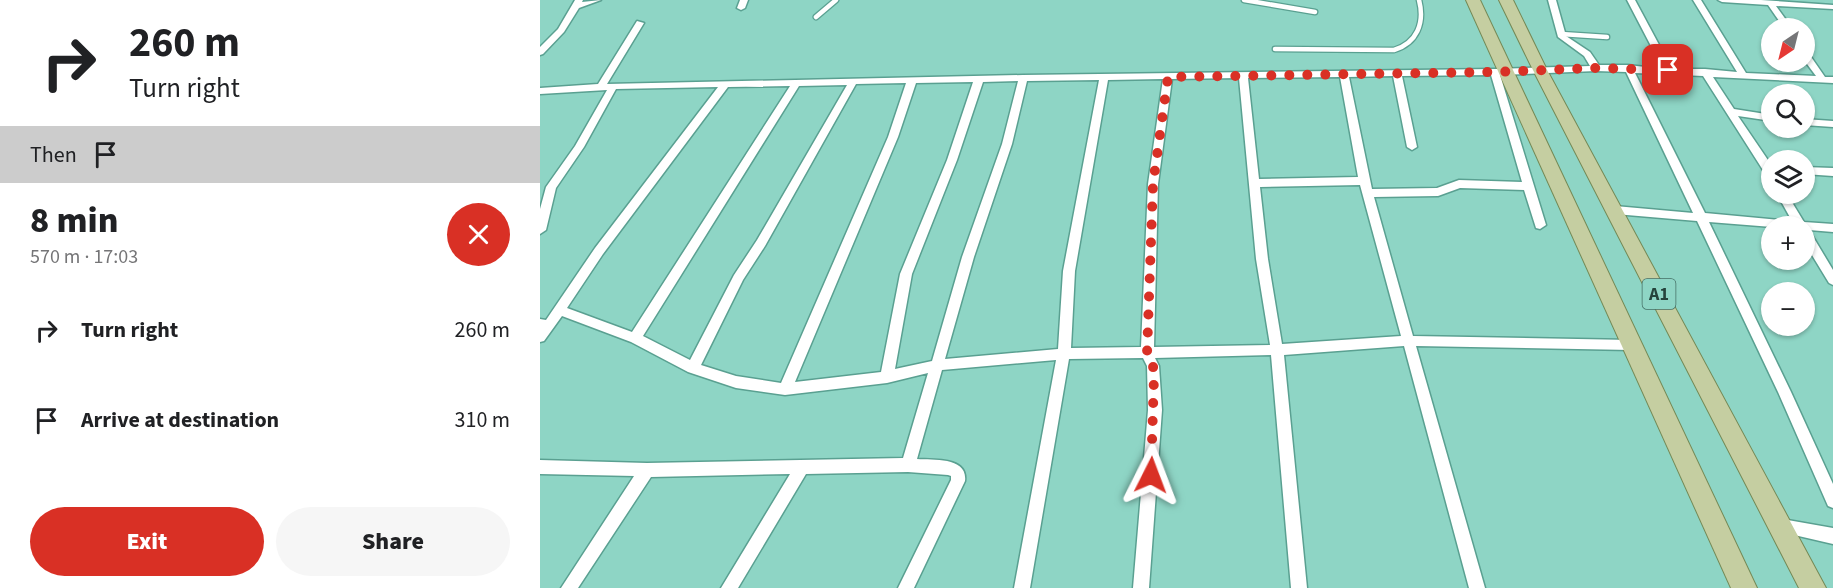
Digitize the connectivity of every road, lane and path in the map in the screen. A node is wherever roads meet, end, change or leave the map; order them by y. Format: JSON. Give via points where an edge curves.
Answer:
{"nodes":[{"id":1,"x":597,"y":0,"type":"edge"},
{"id":2,"x":836,"y":0,"type":"edge"},
{"id":3,"x":1244,"y":0,"type":"edge"},
{"id":4,"x":1419,"y":0,"type":"edge"},
{"id":5,"x":1473,"y":0,"type":"edge"},
{"id":6,"x":1506,"y":0,"type":"edge"},
{"id":7,"x":1552,"y":0,"type":"edge"},
{"id":8,"x":1631,"y":0,"type":"edge"},
{"id":9,"x":1697,"y":0,"type":"edge"},
{"id":10,"x":1722,"y":0,"type":"edge"},
{"id":11,"x":1766,"y":2,"type":"edge"},
{"id":12,"x":577,"y":3,"type":"edge"},
{"id":13,"x":1833,"y":7,"type":"edge"},
{"id":14,"x":1315,"y":12,"type":"dead end"},
{"id":15,"x":816,"y":17,"type":"dead end"},
{"id":16,"x":1780,"y":18,"type":"edge"},
{"id":17,"x":640,"y":23,"type":"dead end"},
{"id":18,"x":1561,"y":34,"type":"junction"},
{"id":19,"x":1607,"y":37,"type":"dead end"},
{"id":20,"x":1275,"y":49,"type":"dead end"},
{"id":21,"x":540,"y":52,"type":"edge"},
{"id":22,"x":1596,"y":68,"type":"junction"},
{"id":23,"x":1628,"y":68,"type":"junction"},
{"id":24,"x":1815,"y":69,"type":"edge"},
{"id":25,"x":1540,"y":70,"type":"junction"},
{"id":26,"x":1668,"y":70,"type":"junction"},
{"id":27,"x":1500,"y":72,"type":"junction"},
{"id":28,"x":1705,"y":72,"type":"junction"},
{"id":29,"x":1742,"y":73,"type":"junction"},
{"id":30,"x":1397,"y":74,"type":"junction"},
{"id":31,"x":1344,"y":75,"type":"junction"},
{"id":32,"x":1244,"y":76,"type":"junction"},
{"id":33,"x":1168,"y":77,"type":"junction"},
{"id":34,"x":1023,"y":78,"type":"junction"},
{"id":35,"x":1104,"y":78,"type":"junction"},
{"id":36,"x":979,"y":79,"type":"junction"},
{"id":37,"x":1822,"y":79,"type":"junction"},
{"id":38,"x":912,"y":80,"type":"junction"},
{"id":39,"x":1833,"y":80,"type":"edge"},
{"id":40,"x":853,"y":82,"type":"junction"},
{"id":41,"x":796,"y":83,"type":"junction"},
{"id":42,"x":725,"y":85,"type":"junction"},
{"id":43,"x":601,"y":87,"type":"junction"},
{"id":44,"x":613,"y":87,"type":"junction"},
{"id":45,"x":540,"y":91,"type":"edge"},
{"id":46,"x":1732,"y":112,"type":"junction"},
{"id":47,"x":1761,"y":116,"type":"edge"},
{"id":48,"x":1815,"y":123,"type":"edge"},
{"id":49,"x":1833,"y":124,"type":"edge"},
{"id":50,"x":1412,"y":147,"type":"dead end"},
{"id":51,"x":1761,"y":156,"type":"edge"},
{"id":52,"x":1815,"y":171,"type":"edge"},
{"id":53,"x":1833,"y":172,"type":"edge"},
{"id":54,"x":1253,"y":183,"type":"junction"},
{"id":55,"x":1527,"y":186,"type":"junction"},
{"id":56,"x":1366,"y":187,"type":"junction"},
{"id":57,"x":544,"y":195,"type":"edge"},
{"id":58,"x":1615,"y":210,"type":"junction"},
{"id":59,"x":1700,"y":215,"type":"junction"},
{"id":60,"x":1761,"y":223,"type":"edge"},
{"id":61,"x":1540,"y":225,"type":"dead end"},
{"id":62,"x":1815,"y":228,"type":"edge"},
{"id":63,"x":1833,"y":228,"type":"edge"},
{"id":64,"x":540,"y":230,"type":"edge"},
{"id":65,"x":1815,"y":250,"type":"edge"},
{"id":66,"x":1832,"y":278,"type":"edge"},
{"id":67,"x":559,"y":310,"type":"junction"},
{"id":68,"x":545,"y":324,"type":"edge"},
{"id":69,"x":540,"y":337,"type":"edge"},
{"id":70,"x":635,"y":338,"type":"junction"},
{"id":71,"x":1407,"y":341,"type":"junction"},
{"id":72,"x":1631,"y":345,"type":"junction"},
{"id":73,"x":1277,"y":350,"type":"junction"},
{"id":74,"x":1064,"y":354,"type":"junction"},
{"id":75,"x":1147,"y":354,"type":"junction"},
{"id":76,"x":937,"y":365,"type":"junction"},
{"id":77,"x":693,"y":368,"type":"junction"},
{"id":78,"x":887,"y":377,"type":"junction"},
{"id":79,"x":785,"y":389,"type":"junction"},
{"id":80,"x":908,"y":465,"type":"junction"},
{"id":81,"x":540,"y":467,"type":"edge"},
{"id":82,"x":802,"y":467,"type":"junction"},
{"id":83,"x":647,"y":470,"type":"junction"},
{"id":84,"x":1833,"y":501,"type":"edge"},
{"id":85,"x":1782,"y":526,"type":"junction"},
{"id":86,"x":1833,"y":536,"type":"edge"},
{"id":87,"x":569,"y":588,"type":"edge"},
{"id":88,"x":729,"y":588,"type":"edge"},
{"id":89,"x":906,"y":588,"type":"edge"},
{"id":90,"x":1022,"y":588,"type":"edge"},
{"id":91,"x":1141,"y":588,"type":"edge"},
{"id":92,"x":1299,"y":588,"type":"edge"},
{"id":93,"x":1477,"y":588,"type":"edge"},
{"id":94,"x":1744,"y":588,"type":"edge"},
{"id":95,"x":1814,"y":588,"type":"edge"}],
"edges":[{"from":1,"to":12,"type":"street"},
{"from":2,"to":15,"type":"lane"},
{"from":3,"to":14,"type":"lane"},
{"from":4,"to":20,"type":"lane","via":[[1422,20],[1417,31],[1408,45],[1394,50]]},
{"from":5,"to":27,"type":"main road","number":"A1"},
{"from":6,"to":25,"type":"main road","number":"A1"},
{"from":7,"to":18,"type":"street"},
{"from":8,"to":26,"type":"street"},
{"from":9,"to":29,"type":"street"},
{"from":10,"to":11,"type":"street"},
{"from":11,"to":13,"type":"street"},
{"from":11,"to":16,"type":"street"},
{"from":12,"to":21,"type":"street","via":[[561,30]]},
{"from":17,"to":43,"type":"street"},
{"from":18,"to":19,"type":"lane"},
{"from":18,"to":22,"type":"street","via":[[1587,54]]},
{"from":22,"to":23,"type":"street"},
{"from":22,"to":25,"type":"street"},
{"from":23,"to":26,"type":"street"},
{"from":23,"to":59,"type":"street"},
{"from":24,"to":37,"type":"street"},
{"from":25,"to":27,"type":"street"},
{"from":25,"to":58,"type":"main road","number":"A1"},
{"from":26,"to":28,"type":"street"},
{"from":27,"to":30,"type":"street"},
{"from":27,"to":55,"type":"street"},
{"from":27,"to":72,"type":"main road","number":"A1"},
{"from":28,"to":29,"type":"street"},
{"from":28,"to":46,"type":"street"},
{"from":29,"to":37,"type":"street"},
{"from":30,"to":31,"type":"street"},
{"from":30,"to":50,"type":"street"},
{"from":31,"to":32,"type":"street"},
{"from":31,"to":56,"type":"street"},
{"from":32,"to":33,"type":"street"},
{"from":32,"to":54,"type":"street"},
{"from":33,"to":35,"type":"street"},
{"from":33,"to":75,"type":"street","via":[[1153,184]]},
{"from":34,"to":35,"type":"street"},
{"from":34,"to":36,"type":"street"},
{"from":34,"to":76,"type":"street","via":[[1007,144],[968,256]]},
{"from":35,"to":74,"type":"street","via":[[1069,271]]},
{"from":36,"to":38,"type":"street"},
{"from":36,"to":78,"type":"street","via":[[952,160],[906,274]]},
{"from":37,"to":39,"type":"street"},
{"from":38,"to":40,"type":"street"},
{"from":38,"to":79,"type":"street","via":[[893,137]]},
{"from":40,"to":41,"type":"street"},
{"from":40,"to":77,"type":"street","via":[[738,278]]},
{"from":41,"to":42,"type":"street"},
{"from":41,"to":70,"type":"street"},
{"from":42,"to":44,"type":"street"},
{"from":42,"to":67,"type":"street"},
{"from":43,"to":44,"type":"street"},
{"from":43,"to":45,"type":"street"},
{"from":44,"to":57,"type":"street","via":[[579,147]]},
{"from":46,"to":47,"type":"street"},
{"from":46,"to":51,"type":"street"},
{"from":48,"to":49,"type":"street"},
{"from":52,"to":53,"type":"street"},
{"from":54,"to":56,"type":"street"},
{"from":54,"to":73,"type":"street"},
{"from":55,"to":56,"type":"street","via":[[1459,184],[1445,192]]},
{"from":55,"to":61,"type":"street"},
{"from":56,"to":71,"type":"street"},
{"from":57,"to":64,"type":"street"},
{"from":58,"to":59,"type":"street"},
{"from":58,"to":85,"type":"main road","number":"A1"},
{"from":59,"to":60,"type":"street"},
{"from":59,"to":84,"type":"street"},
{"from":62,"to":63,"type":"street"},
{"from":65,"to":66,"type":"street"},
{"from":67,"to":68,"type":"street"},
{"from":67,"to":70,"type":"street"},
{"from":68,"to":69,"type":"street"},
{"from":70,"to":77,"type":"street"},
{"from":71,"to":72,"type":"street"},
{"from":71,"to":73,"type":"street"},
{"from":71,"to":93,"type":"street"},
{"from":72,"to":94,"type":"main road","number":"A1"},
{"from":73,"to":75,"type":"street"},
{"from":73,"to":92,"type":"street"},
{"from":74,"to":75,"type":"street"},
{"from":74,"to":76,"type":"street"},
{"from":74,"to":90,"type":"street"},
{"from":75,"to":91,"type":"street","via":[[1153,366],[1155,410]]},
{"from":76,"to":78,"type":"street"},
{"from":76,"to":80,"type":"street"},
{"from":77,"to":79,"type":"street","via":[[736,382]]},
{"from":78,"to":79,"type":"street"},
{"from":80,"to":82,"type":"street"},
{"from":80,"to":89,"type":"street","via":[[950,468],[959,473]]},
{"from":81,"to":83,"type":"street"},
{"from":82,"to":83,"type":"street"},
{"from":82,"to":88,"type":"street"},
{"from":83,"to":87,"type":"street"},
{"from":85,"to":86,"type":"street"},
{"from":85,"to":95,"type":"main road","number":"A1"}]}
